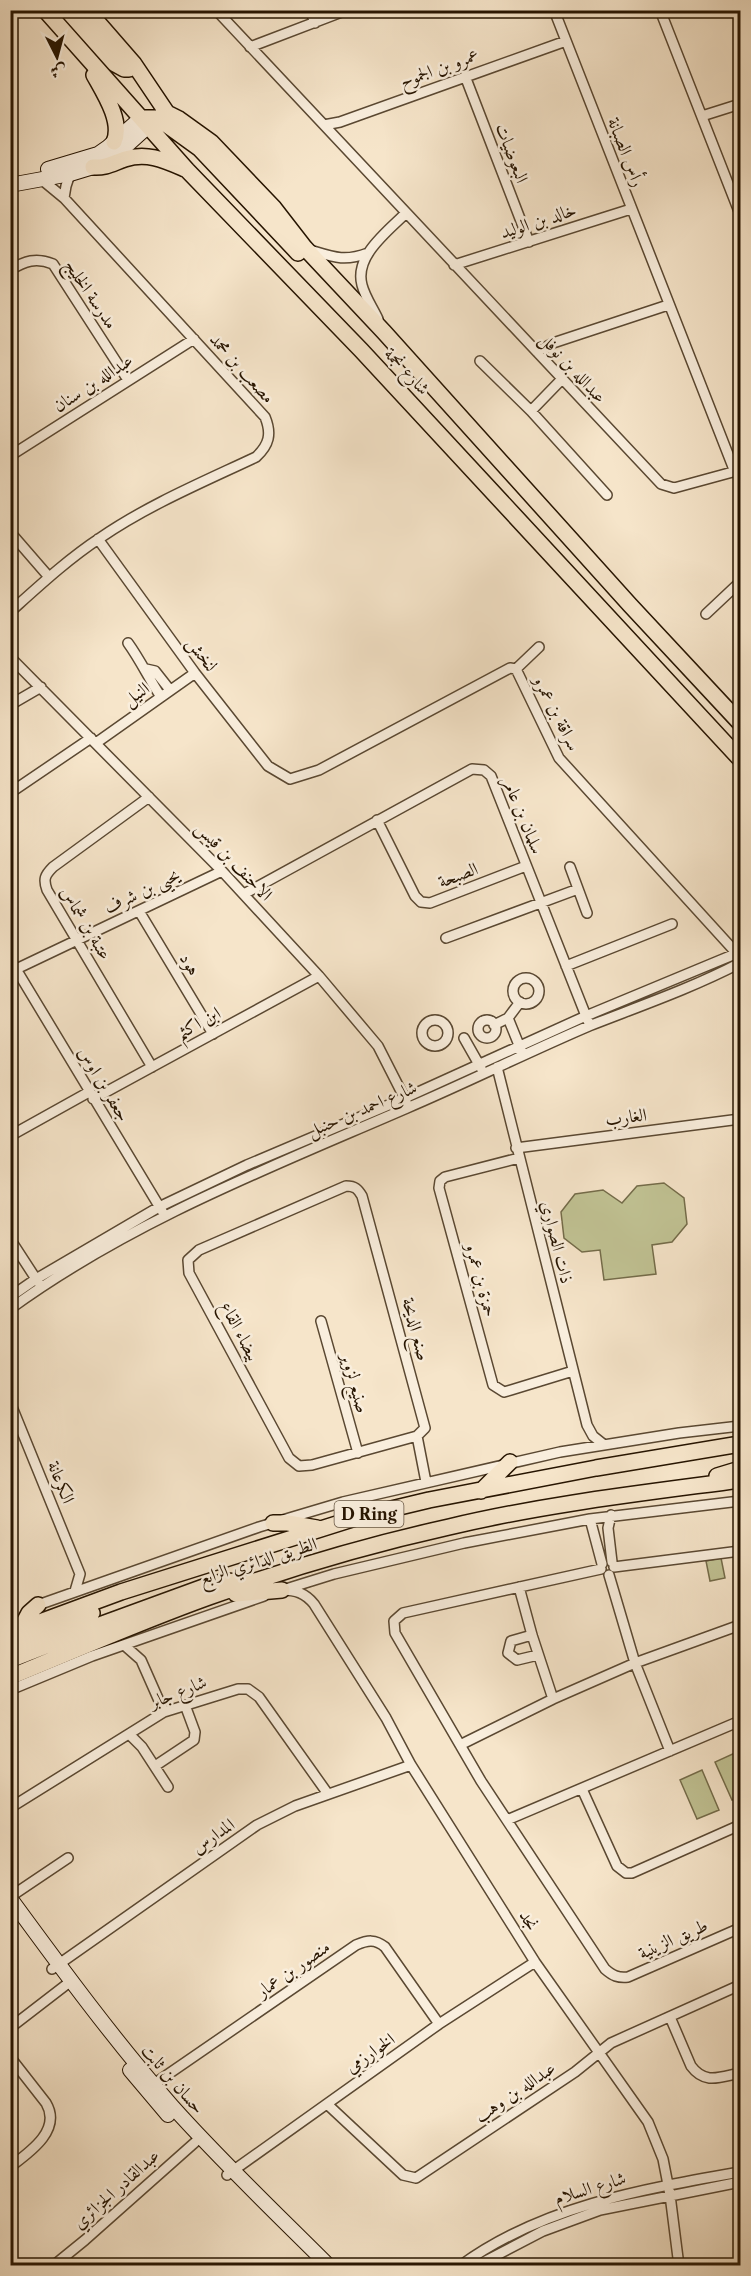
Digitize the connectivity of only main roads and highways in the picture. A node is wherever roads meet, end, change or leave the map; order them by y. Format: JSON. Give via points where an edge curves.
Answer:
{"nodes":[{"id":1,"x":45,"y":10,"type":"edge"},
{"id":2,"x":67,"y":10,"type":"edge"},
{"id":3,"x":87,"y":10,"type":"edge"},
{"id":4,"x":82,"y":54,"type":"junction"},
{"id":5,"x":134,"y":64,"type":"junction"},
{"id":6,"x":152,"y":117,"type":"junction"},
{"id":7,"x":114,"y":142,"type":"road end"},
{"id":8,"x":93,"y":167,"type":"road end"},
{"id":9,"x":185,"y":167,"type":"junction"},
{"id":10,"x":256,"y":207,"type":"junction"},
{"id":11,"x":412,"y":362,"type":"junction"},
{"id":12,"x":741,"y":723,"type":"edge"},
{"id":13,"x":741,"y":759,"type":"edge"},
{"id":14,"x":741,"y":1444,"type":"edge"},
{"id":15,"x":510,"y":1462,"type":"road end"},
{"id":16,"x":741,"y":1469,"type":"edge"},
{"id":17,"x":741,"y":1480,"type":"edge"},
{"id":18,"x":680,"y":1488,"type":"junction"},
{"id":19,"x":481,"y":1491,"type":"junction"},
{"id":20,"x":273,"y":1523,"type":"road end"},
{"id":21,"x":320,"y":1528,"type":"junction"},
{"id":22,"x":249,"y":1584,"type":"junction"},
{"id":23,"x":282,"y":1590,"type":"road end"},
{"id":24,"x":121,"y":1592,"type":"junction"},
{"id":25,"x":210,"y":1596,"type":"junction"},
{"id":26,"x":38,"y":1605,"type":"road end"},
{"id":27,"x":15,"y":1631,"type":"edge"},
{"id":28,"x":10,"y":1647,"type":"edge"},
{"id":29,"x":10,"y":1660,"type":"edge"},
{"id":30,"x":10,"y":1677,"type":"edge"}],
"edges":[{"from":1,"to":4,"type":"main road","name":"شارع نجمة"},
{"from":2,"to":5,"type":"main road","via":[[114,64],[124,69]]},
{"from":3,"to":5,"type":"main road","name":"شارع نجمة"},
{"from":4,"to":6,"type":"main road","name":"شارع نجمة"},
{"from":4,"to":7,"type":"main road","via":[[114,116]]},
{"from":5,"to":6,"type":"main road","name":"شارع نجمة","via":[[151,88]]},
{"from":6,"to":9,"type":"main road","name":"شارع نجمة"},
{"from":6,"to":10,"type":"main road","via":[[200,149]]},
{"from":6,"to":11,"type":"main road","name":"شارع نجمة","via":[[167,113],[211,142]]},
{"from":8,"to":9,"type":"main road","via":[[103,168],[146,155]]},
{"from":9,"to":10,"type":"main road","via":[[183,155],[197,154],[244,203]]},
{"from":9,"to":13,"type":"main road","name":"شارع نجمة"},
{"from":10,"to":11,"type":"main road","via":[[400,358]]},
{"from":11,"to":12,"type":"main road","name":"شارع نجمة"},
{"from":14,"to":19,"type":"main road","name":"الطريق الدائري الرابع","number":"D Ring"},
{"from":15,"to":19,"type":"main road"},
{"from":16,"to":18,"type":"main road"},
{"from":17,"to":18,"type":"main road","name":"الطريق الدائري الرابع","number":"D Ring"},
{"from":18,"to":22,"type":"main road","name":"الطريق الدائري الرابع","number":"D Ring","via":[[449,1526]]},
{"from":19,"to":21,"type":"main road","name":"الطريق الدائري الرابع","number":"D Ring"},
{"from":20,"to":21,"type":"main road"},
{"from":21,"to":24,"type":"main road","name":"الطريق الدائري الرابع","number":"D Ring"},
{"from":22,"to":25,"type":"main road","name":"الطريق الدائري الرابع","number":"D Ring"},
{"from":22,"to":29,"type":"main road","via":[[226,1581],[209,1585]]},
{"from":23,"to":25,"type":"main road"},
{"from":24,"to":27,"type":"main road","name":"الطريق الدائري الرابع","number":"D Ring"},
{"from":24,"to":28,"type":"main road","via":[[98,1611]]},
{"from":25,"to":30,"type":"main road","name":"الطريق الدائري الرابع","number":"D Ring"},
{"from":26,"to":27,"type":"main road"}]}
